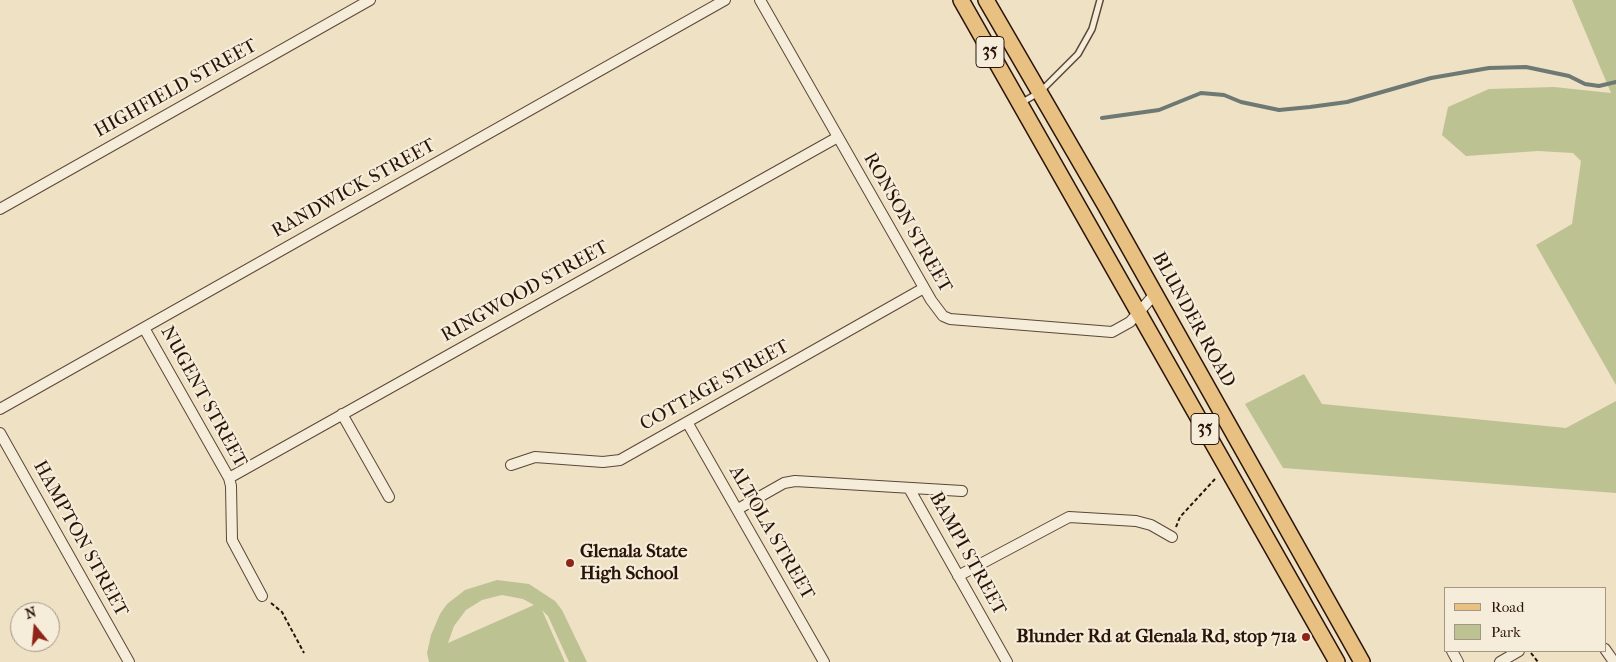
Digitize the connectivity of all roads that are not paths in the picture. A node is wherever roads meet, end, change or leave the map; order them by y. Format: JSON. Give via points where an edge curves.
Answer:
{"nodes":[{"id":1,"x":370,"y":0,"type":"edge"},
{"id":2,"x":725,"y":0,"type":"edge"},
{"id":3,"x":760,"y":0,"type":"edge"},
{"id":4,"x":961,"y":0,"type":"edge"},
{"id":5,"x":986,"y":0,"type":"edge"},
{"id":6,"x":1100,"y":0,"type":"edge"},
{"id":7,"x":1040,"y":92,"type":"junction"},
{"id":8,"x":1020,"y":104,"type":"junction"},
{"id":9,"x":838,"y":137,"type":"junction"},
{"id":10,"x":0,"y":209,"type":"edge"},
{"id":11,"x":924,"y":288,"type":"junction"},
{"id":12,"x":1155,"y":294,"type":"junction"},
{"id":13,"x":1140,"y":313,"type":"junction"},
{"id":14,"x":144,"y":328,"type":"junction"},
{"id":15,"x":0,"y":409,"type":"edge"},
{"id":16,"x":342,"y":414,"type":"junction"},
{"id":17,"x":687,"y":422,"type":"junction"},
{"id":18,"x":0,"y":433,"type":"edge"},
{"id":19,"x":511,"y":465,"type":"dead end"},
{"id":20,"x":229,"y":478,"type":"junction"},
{"id":21,"x":910,"y":490,"type":"junction"},
{"id":22,"x":962,"y":491,"type":"dead end"},
{"id":23,"x":389,"y":497,"type":"dead end"},
{"id":24,"x":738,"y":508,"type":"junction"},
{"id":25,"x":1172,"y":537,"type":"road end"},
{"id":26,"x":958,"y":576,"type":"junction"},
{"id":27,"x":262,"y":596,"type":"road end"},
{"id":28,"x":1606,"y":650,"type":"edge"},
{"id":29,"x":1517,"y":652,"type":"edge"},
{"id":30,"x":129,"y":662,"type":"edge"},
{"id":31,"x":824,"y":662,"type":"edge"},
{"id":32,"x":1007,"y":662,"type":"edge"},
{"id":33,"x":1337,"y":662,"type":"edge"},
{"id":34,"x":1362,"y":662,"type":"edge"},
{"id":35,"x":1500,"y":662,"type":"edge"},
{"id":36,"x":1614,"y":662,"type":"edge"}],
"edges":[{"from":1,"to":10,"type":"street","name":"HIGHFIELD STREET"},
{"from":2,"to":14,"type":"street","name":"RANDWICK STREET"},
{"from":3,"to":9,"type":"street","name":"RONSON STREET"},
{"from":4,"to":8,"type":"main road","number":"35"},
{"from":5,"to":7,"type":"main road","name":"BLUNDER ROAD","number":"35"},
{"from":6,"to":7,"type":"lane","via":[[1092,30],[1078,54]]},
{"from":7,"to":8,"type":"lane"},
{"from":7,"to":12,"type":"main road","name":"BLUNDER ROAD","number":"35"},
{"from":8,"to":13,"type":"main road","number":"35"},
{"from":9,"to":11,"type":"street","name":"RONSON STREET"},
{"from":9,"to":16,"type":"street","name":"RINGWOOD STREET"},
{"from":11,"to":13,"type":"street","name":"RONSON STREET","via":[[938,311],[950,320],[1112,332],[1120,330]]},
{"from":11,"to":17,"type":"street","name":"COTTAGE STREET"},
{"from":12,"to":13,"type":"street","name":"RONSON STREET"},
{"from":12,"to":34,"type":"main road","name":"BLUNDER ROAD","number":"35"},
{"from":13,"to":33,"type":"main road","number":"35"},
{"from":14,"to":15,"type":"street","name":"RANDWICK STREET"},
{"from":14,"to":20,"type":"street","name":"NUGENT STREET"},
{"from":16,"to":20,"type":"street","name":"RINGWOOD STREET"},
{"from":16,"to":23,"type":"street"},
{"from":17,"to":19,"type":"street","name":"COTTAGE STREET","via":[[620,460],[604,462],[535,457]]},
{"from":17,"to":24,"type":"street","name":"ALTOLA STREET"},
{"from":18,"to":30,"type":"street","name":"HAMPTON STREET"},
{"from":20,"to":27,"type":"street","name":"NUGENT STREET","via":[[232,540]]},
{"from":21,"to":22,"type":"street"},
{"from":21,"to":24,"type":"street","via":[[795,481],[784,483]]},
{"from":21,"to":26,"type":"street","name":"BAMPI STREET"},
{"from":24,"to":31,"type":"street","name":"ALTOLA STREET"},
{"from":25,"to":26,"type":"street","via":[[1136,521],[1069,517]]},
{"from":26,"to":32,"type":"street","name":"BAMPI STREET"},
{"from":28,"to":36,"type":"street"},
{"from":29,"to":35,"type":"street"}]}
